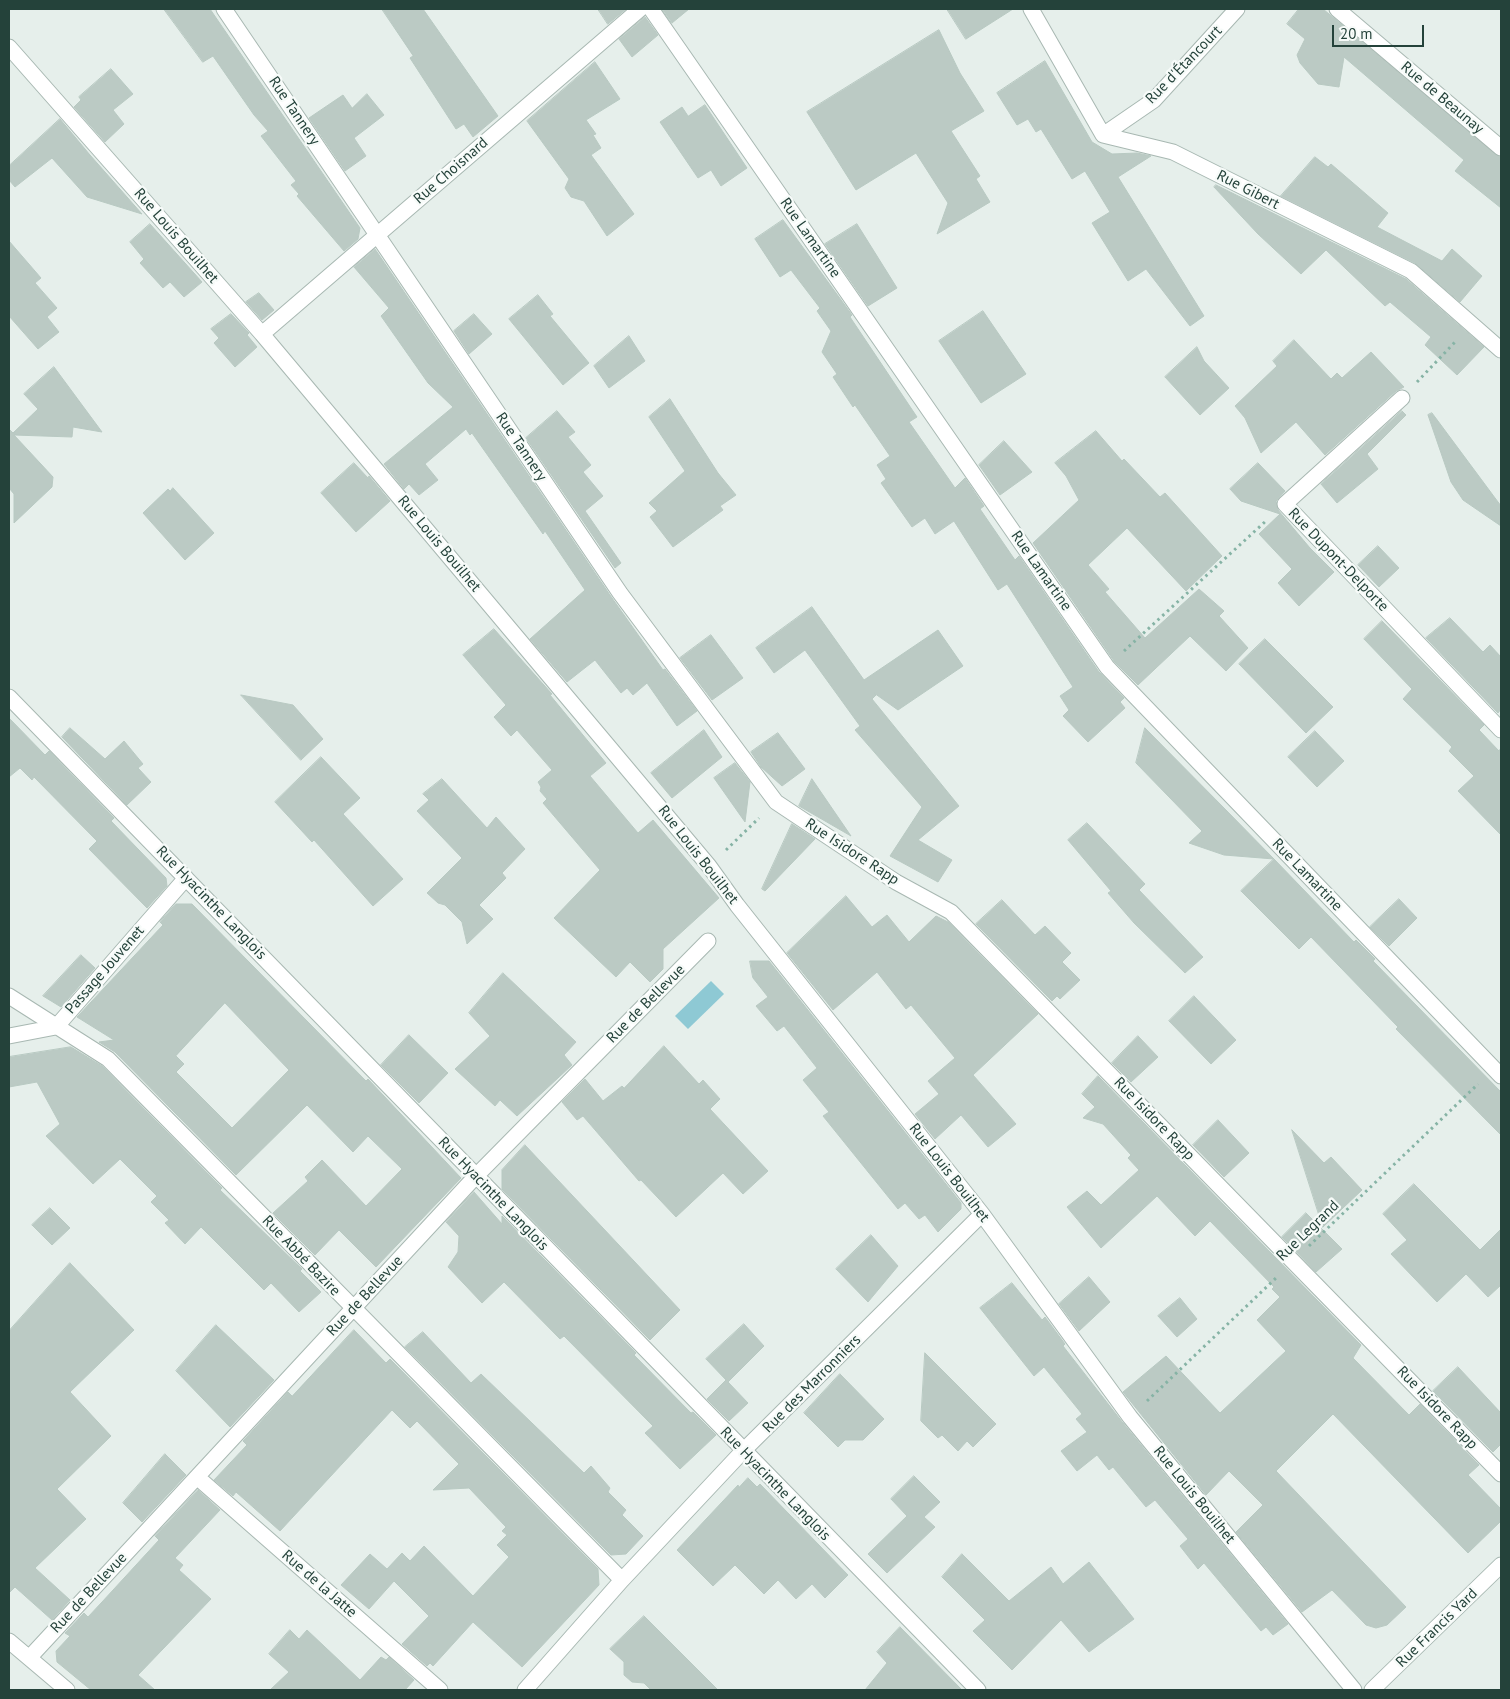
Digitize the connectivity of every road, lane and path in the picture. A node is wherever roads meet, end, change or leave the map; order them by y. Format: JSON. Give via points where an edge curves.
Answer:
{"nodes":[{"id":1,"x":224,"y":9,"type":"edge"},
{"id":2,"x":640,"y":9,"type":"edge"},
{"id":3,"x":651,"y":9,"type":"edge"},
{"id":4,"x":1031,"y":9,"type":"edge"},
{"id":5,"x":1237,"y":9,"type":"edge"},
{"id":6,"x":1337,"y":9,"type":"edge"},
{"id":7,"x":9,"y":47,"type":"edge"},
{"id":8,"x":1102,"y":135,"type":"junction"},
{"id":9,"x":1501,"y":148,"type":"edge"},
{"id":10,"x":378,"y":234,"type":"junction"},
{"id":11,"x":1472,"y":324,"type":"junction"},
{"id":12,"x":262,"y":334,"type":"junction"},
{"id":13,"x":1501,"y":350,"type":"edge"},
{"id":14,"x":1402,"y":398,"type":"joint"},
{"id":15,"x":1285,"y":504,"type":"junction"},
{"id":16,"x":1107,"y":666,"type":"junction"},
{"id":17,"x":9,"y":697,"type":"edge"},
{"id":18,"x":1501,"y":730,"type":"edge"},
{"id":19,"x":776,"y":802,"type":"junction"},
{"id":20,"x":709,"y":866,"type":"junction"},
{"id":21,"x":186,"y":878,"type":"junction"},
{"id":22,"x":708,"y":941,"type":"dead end"},
{"id":23,"x":9,"y":996,"type":"edge"},
{"id":24,"x":56,"y":1027,"type":"junction"},
{"id":25,"x":9,"y":1036,"type":"edge"},
{"id":26,"x":1497,"y":1072,"type":"edge"},
{"id":27,"x":476,"y":1176,"type":"junction"},
{"id":28,"x":982,"y":1214,"type":"junction"},
{"id":29,"x":1293,"y":1261,"type":"junction"},
{"id":30,"x":353,"y":1308,"type":"junction"},
{"id":31,"x":1130,"y":1417,"type":"junction"},
{"id":32,"x":743,"y":1451,"type":"junction"},
{"id":33,"x":1501,"y":1474,"type":"edge"},
{"id":34,"x":197,"y":1477,"type":"junction"},
{"id":35,"x":1501,"y":1566,"type":"edge"},
{"id":36,"x":622,"y":1580,"type":"junction"},
{"id":37,"x":9,"y":1641,"type":"edge"},
{"id":38,"x":29,"y":1658,"type":"junction"},
{"id":39,"x":67,"y":1690,"type":"edge"},
{"id":40,"x":440,"y":1690,"type":"edge"},
{"id":41,"x":525,"y":1690,"type":"edge"},
{"id":42,"x":978,"y":1690,"type":"edge"},
{"id":43,"x":1354,"y":1690,"type":"edge"},
{"id":44,"x":1372,"y":1690,"type":"edge"}],
"edges":[{"from":1,"to":10,"type":"street","name":"Rue Tannery"},
{"from":2,"to":10,"type":"street","name":"Rue Choisnard"},
{"from":3,"to":16,"type":"street","name":"Rue Lamartine"},
{"from":4,"to":8,"type":"street"},
{"from":5,"to":8,"type":"street","name":"Rue d'Étancourt","via":[[1154,100]]},
{"from":6,"to":9,"type":"street","name":"Rue de Beaunay"},
{"from":7,"to":12,"type":"street","name":"Rue Louis Bouilhet"},
{"from":8,"to":11,"type":"street","name":"Rue Gibert","via":[[1173,152],[1411,271]]},
{"from":10,"to":12,"type":"street","name":"Rue Choisnard"},
{"from":10,"to":19,"type":"street","name":"Rue Tannery","via":[[620,593]]},
{"from":11,"to":13,"type":"street","name":"Rue Gibert"},
{"from":11,"to":14,"type":"path"},
{"from":12,"to":20,"type":"street","name":"Rue Louis Bouilhet"},
{"from":14,"to":15,"type":"street","name":"Rue Dupont-Delporte"},
{"from":15,"to":16,"type":"path"},
{"from":15,"to":18,"type":"street","name":"Rue Dupont-Delporte"},
{"from":16,"to":26,"type":"street","name":"Rue Lamartine"},
{"from":17,"to":21,"type":"street","name":"Rue Hyacinthe Langlois"},
{"from":19,"to":20,"type":"path"},
{"from":19,"to":29,"type":"street","name":"Rue Isidore Rapp","via":[[896,882],[951,912]]},
{"from":20,"to":28,"type":"street","name":"Rue Louis Bouilhet"},
{"from":21,"to":24,"type":"street","name":"Passage Jouvenet"},
{"from":21,"to":27,"type":"street","name":"Rue Hyacinthe Langlois"},
{"from":22,"to":27,"type":"street","name":"Rue de Bellevue"},
{"from":23,"to":24,"type":"street","name":"Rue Abbé Bazire"},
{"from":24,"to":25,"type":"street","name":"Passage Jouvenet"},
{"from":24,"to":30,"type":"street","name":"Rue Abbé Bazire","via":[[108,1059]]},
{"from":26,"to":29,"type":"path","name":"Rue Legrand"},
{"from":27,"to":30,"type":"street","name":"Rue de Bellevue"},
{"from":27,"to":32,"type":"street","name":"Rue Hyacinthe Langlois"},
{"from":28,"to":31,"type":"street","name":"Rue Louis Bouilhet"},
{"from":28,"to":32,"type":"street","name":"Rue des Marronniers"},
{"from":29,"to":31,"type":"path","name":"Rue Legrand"},
{"from":29,"to":33,"type":"street","name":"Rue Isidore Rapp"},
{"from":30,"to":34,"type":"street","name":"Rue de Bellevue"},
{"from":30,"to":36,"type":"street","name":"Rue Abbé Bazire"},
{"from":31,"to":43,"type":"street","name":"Rue Louis Bouilhet"},
{"from":32,"to":36,"type":"street","name":"Rue des Marronniers"},
{"from":32,"to":42,"type":"street","name":"Rue Hyacinthe Langlois"},
{"from":34,"to":38,"type":"street","name":"Rue de Bellevue"},
{"from":34,"to":40,"type":"street","name":"Rue de la Jatte"},
{"from":35,"to":44,"type":"street","name":"Rue Francis Yard"},
{"from":36,"to":41,"type":"street","name":"Rue des Marronniers"},
{"from":37,"to":38,"type":"street"},
{"from":38,"to":39,"type":"street"}]}
